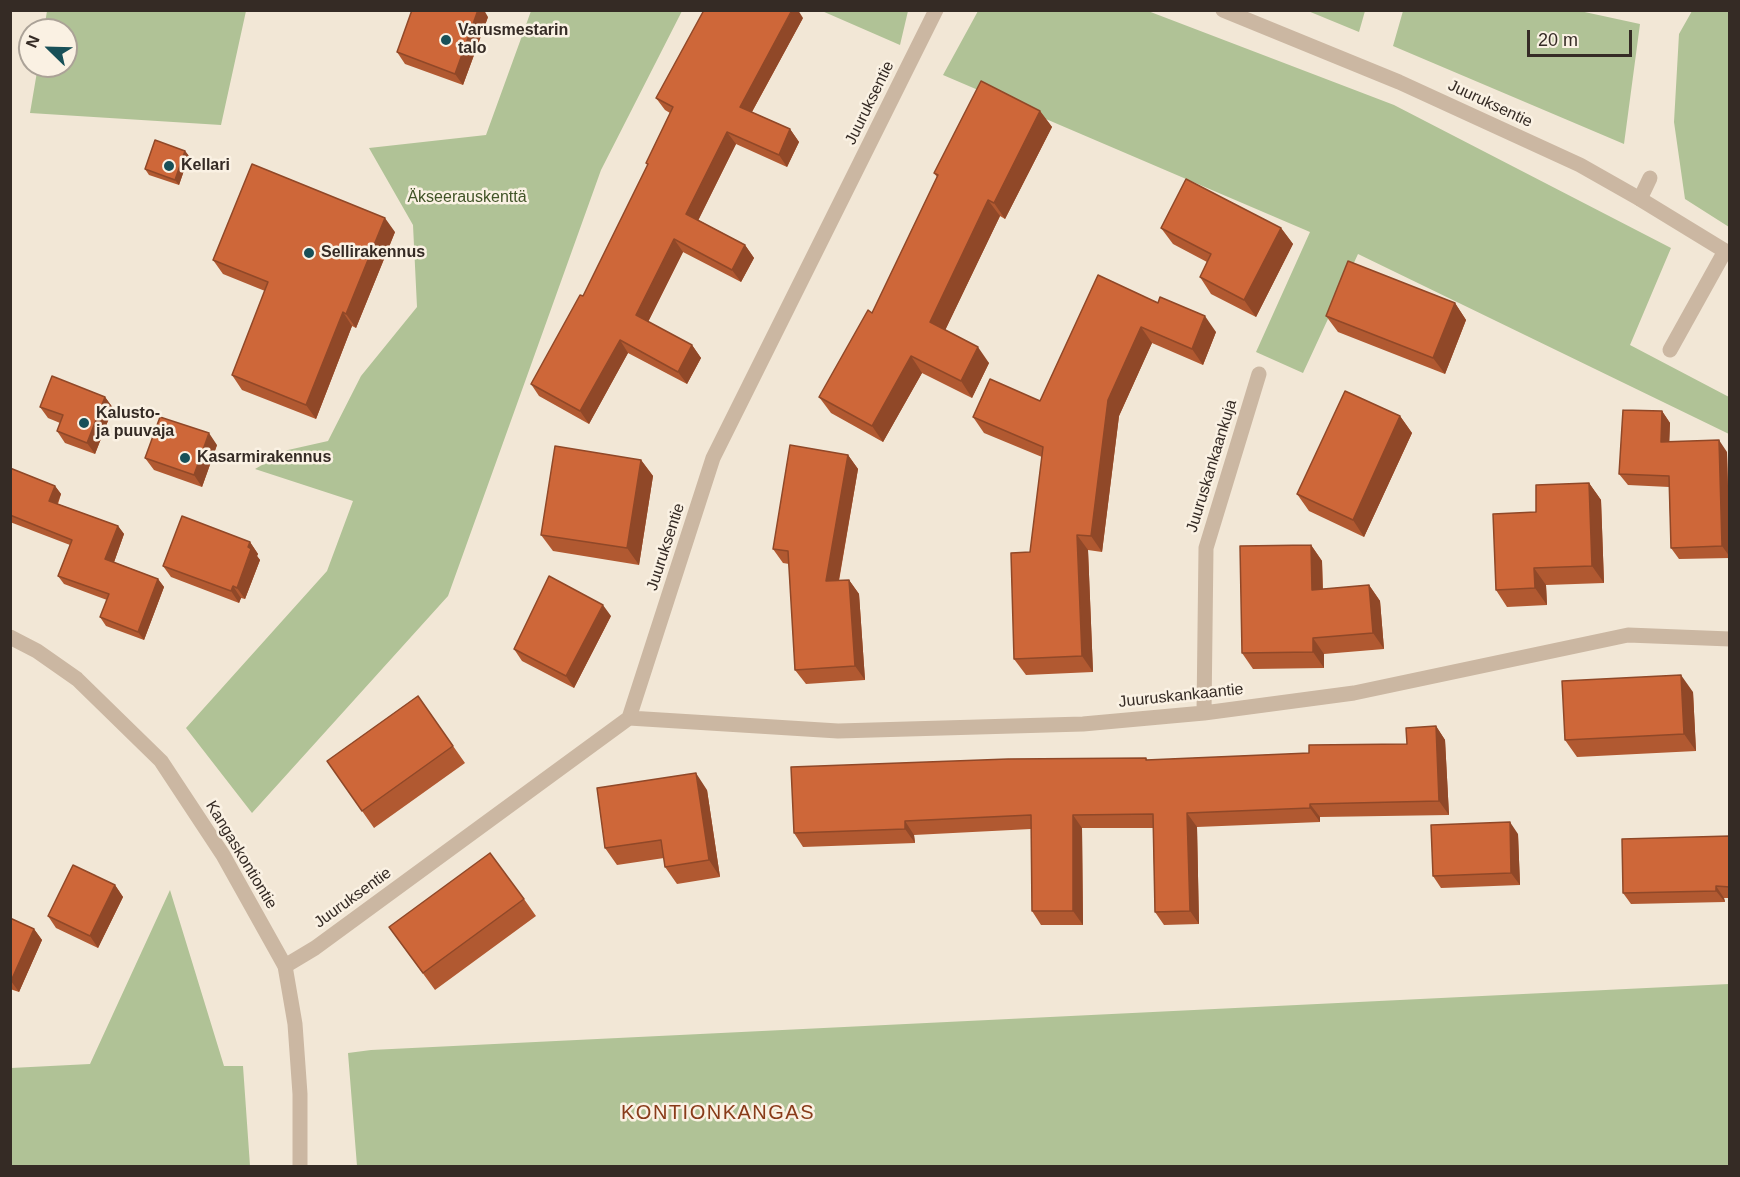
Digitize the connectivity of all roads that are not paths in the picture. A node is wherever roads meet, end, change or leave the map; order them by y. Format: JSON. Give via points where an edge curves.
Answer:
{"nodes":[{"id":1,"x":936,"y":10,"type":"edge"},
{"id":2,"x":1223,"y":10,"type":"edge"},
{"id":3,"x":1650,"y":178,"type":"dead end"},
{"id":4,"x":1640,"y":199,"type":"junction"},
{"id":5,"x":1727,"y":253,"type":"edge"},
{"id":6,"x":1670,"y":350,"type":"dead end"},
{"id":7,"x":1259,"y":374,"type":"dead end"},
{"id":8,"x":10,"y":637,"type":"edge"},
{"id":9,"x":1730,"y":639,"type":"edge"},
{"id":10,"x":1204,"y":713,"type":"junction"},
{"id":11,"x":629,"y":718,"type":"junction"},
{"id":12,"x":285,"y":966,"type":"junction"},
{"id":13,"x":300,"y":1167,"type":"edge"}],
"edges":[{"from":1,"to":11,"type":"street","name":"Juuruksentie","via":[[713,458]]},
{"from":2,"to":4,"type":"street","name":"Juuruksentie","via":[[1399,82],[1580,165]]},
{"from":3,"to":4,"type":"street"},
{"from":4,"to":5,"type":"street","name":"Juuruksentie"},
{"from":5,"to":6,"type":"street"},
{"from":7,"to":10,"type":"street","name":"Juuruskankaankuja","via":[[1206,548]]},
{"from":8,"to":12,"type":"street","name":"Kangaskontiontie","via":[[77,679],[161,761],[223,855]]},
{"from":9,"to":10,"type":"street","name":"Juuruskankaantie","via":[[1628,635],[1354,693]]},
{"from":10,"to":11,"type":"street","name":"Juuruskankaantie","via":[[1083,724],[838,731]]},
{"from":11,"to":12,"type":"street","name":"Juuruksentie"},
{"from":12,"to":13,"type":"street","name":"Kangaskontiontie","via":[[295,1023]]}]}
